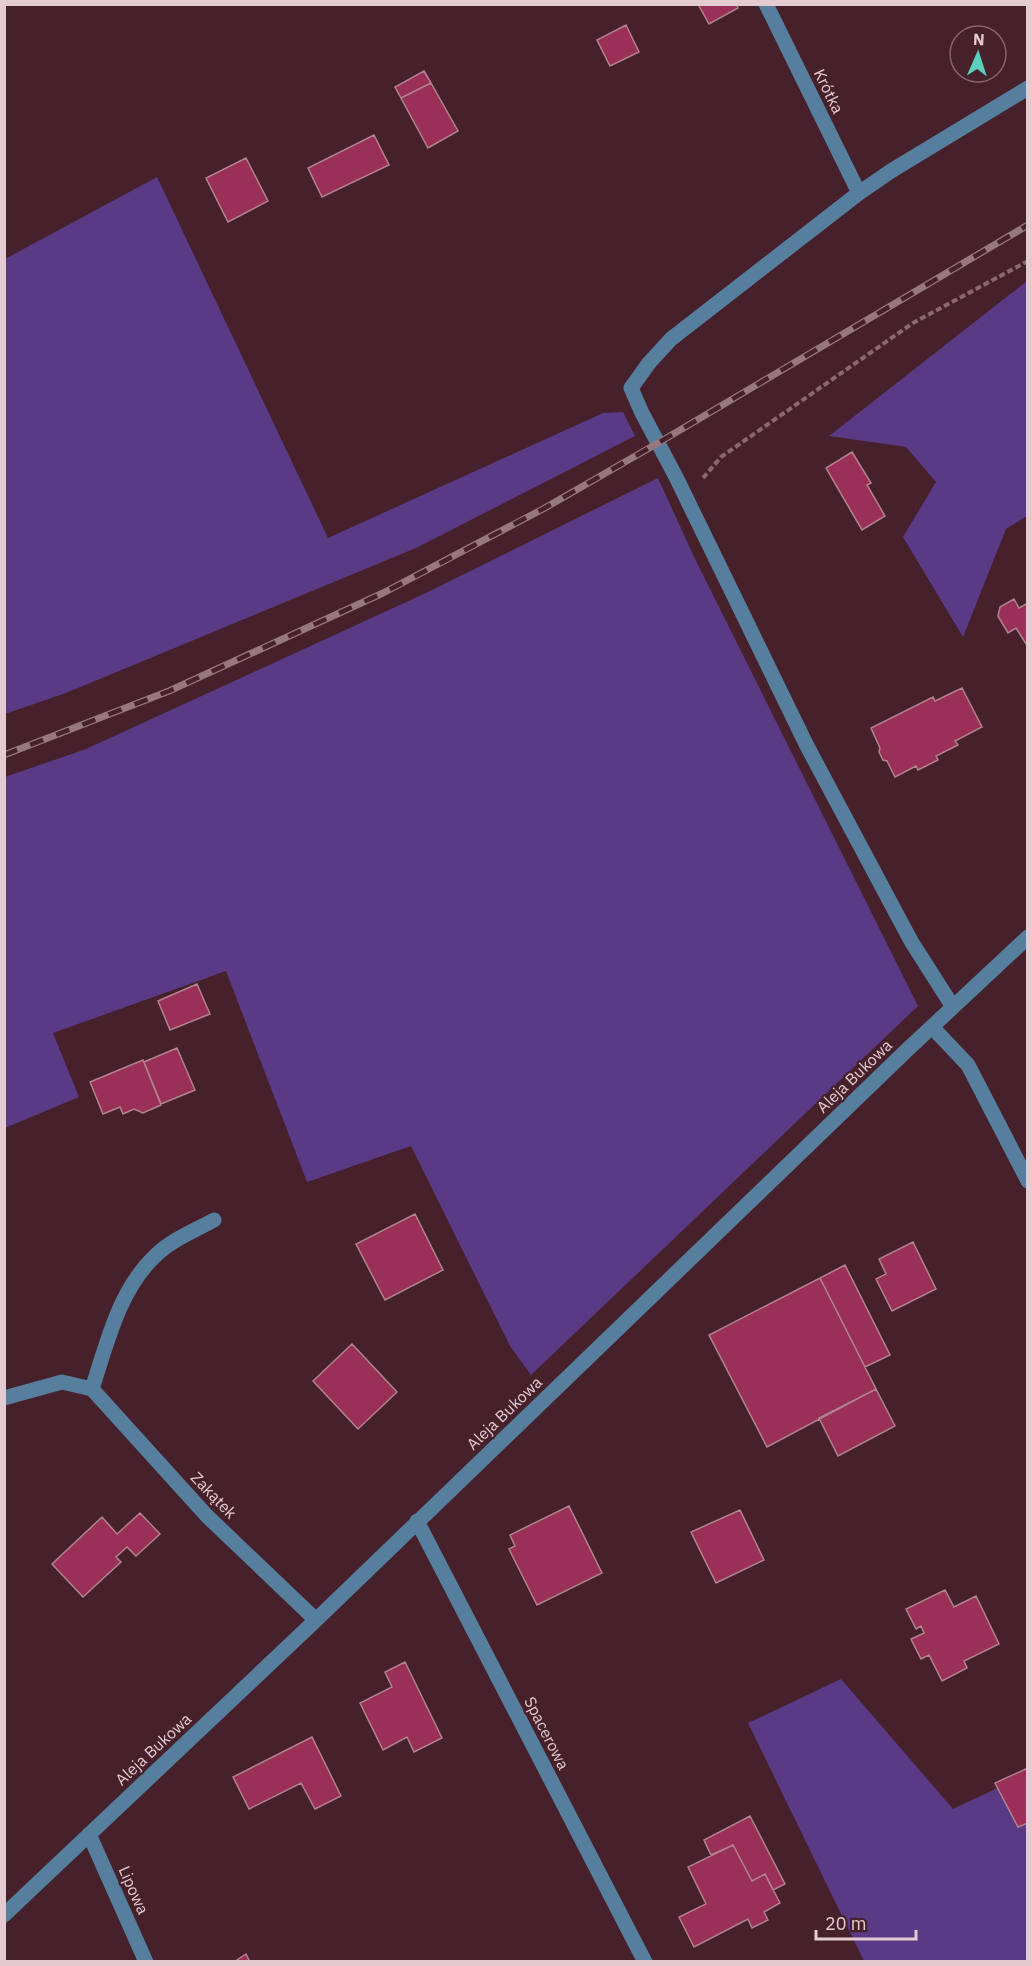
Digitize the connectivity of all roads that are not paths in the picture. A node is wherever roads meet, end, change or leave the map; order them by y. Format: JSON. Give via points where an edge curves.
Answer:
{"nodes":[{"id":1,"x":766,"y":4,"type":"edge"},
{"id":2,"x":1028,"y":88,"type":"edge"},
{"id":3,"x":859,"y":193,"type":"junction"},
{"id":4,"x":1028,"y":937,"type":"edge"},
{"id":5,"x":953,"y":1007,"type":"junction"},
{"id":6,"x":932,"y":1027,"type":"junction"},
{"id":7,"x":1028,"y":1181,"type":"edge"},
{"id":8,"x":214,"y":1220,"type":"dead end"},
{"id":9,"x":92,"y":1389,"type":"junction"},
{"id":10,"x":4,"y":1398,"type":"edge"},
{"id":11,"x":417,"y":1521,"type":"junction"},
{"id":12,"x":316,"y":1620,"type":"junction"},
{"id":13,"x":89,"y":1834,"type":"junction"},
{"id":14,"x":4,"y":1915,"type":"edge"},
{"id":15,"x":146,"y":1962,"type":"edge"},
{"id":16,"x":645,"y":1962,"type":"edge"}],
"edges":[{"from":1,"to":3,"type":"street","name":"Krótka"},
{"from":2,"to":3,"type":"street"},
{"from":3,"to":5,"type":"street","via":[[671,339],[631,388],[807,746],[911,941]]},
{"from":4,"to":5,"type":"street","name":"Aleja Bukowa"},
{"from":5,"to":6,"type":"street","name":"Aleja Bukowa"},
{"from":6,"to":7,"type":"street","via":[[968,1065]]},
{"from":6,"to":11,"type":"street","name":"Aleja Bukowa"},
{"from":8,"to":9,"type":"street","via":[[174,1241],[131,1284]]},
{"from":9,"to":10,"type":"street","via":[[62,1382]]},
{"from":9,"to":12,"type":"street","name":"Zakątek","via":[[207,1516]]},
{"from":11,"to":12,"type":"street","name":"Aleja Bukowa"},
{"from":11,"to":16,"type":"street","name":"Spacerowa"},
{"from":12,"to":13,"type":"street","name":"Aleja Bukowa"},
{"from":13,"to":14,"type":"street","name":"Aleja Bukowa"},
{"from":13,"to":15,"type":"street","name":"Lipowa"}]}
